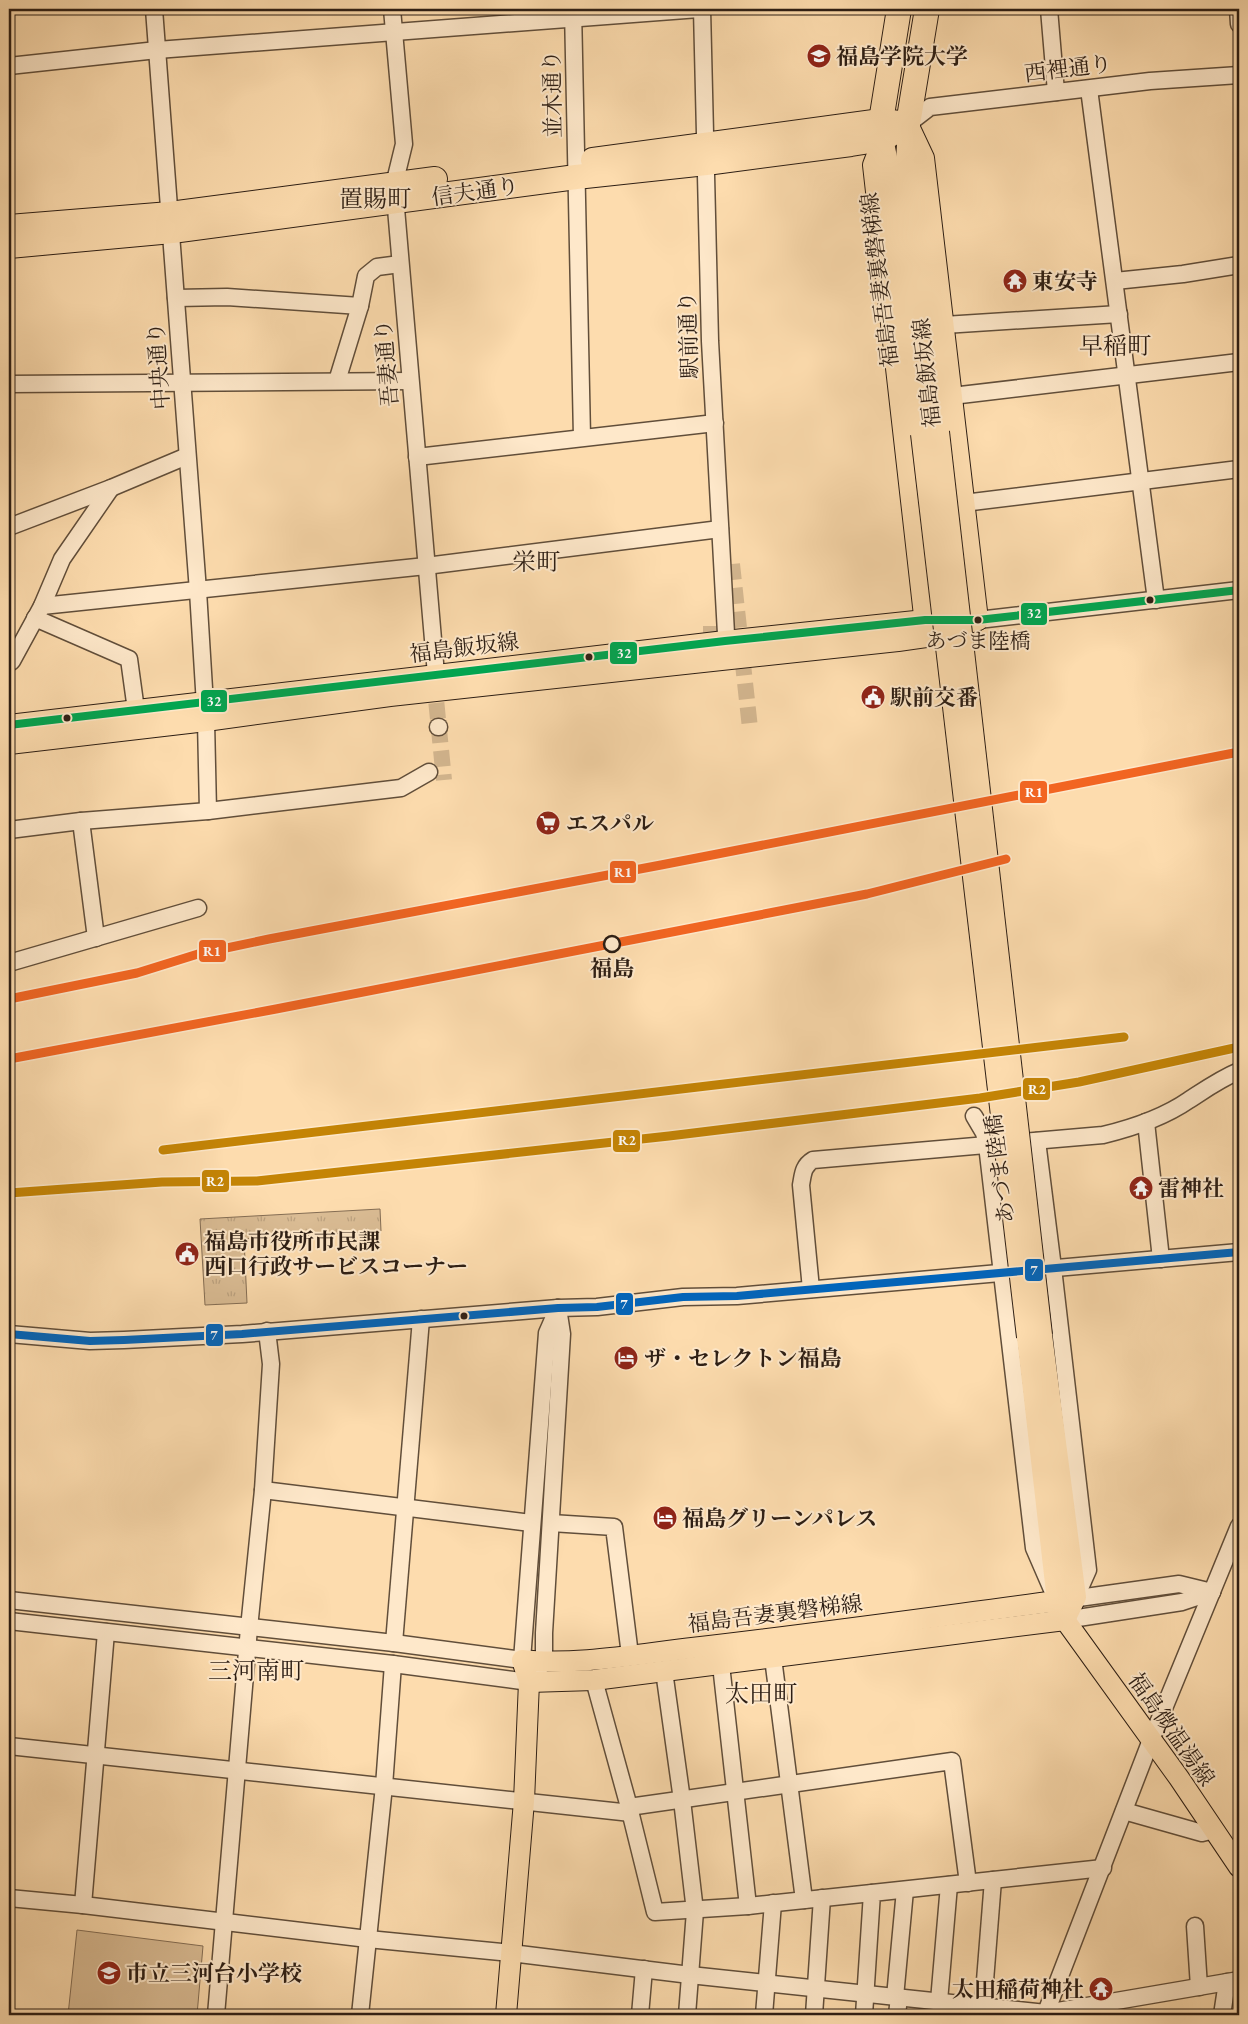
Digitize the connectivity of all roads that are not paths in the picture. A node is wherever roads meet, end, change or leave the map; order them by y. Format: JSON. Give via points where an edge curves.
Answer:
{"nodes":[{"id":1,"x":154,"y":9,"type":"edge"},
{"id":2,"x":392,"y":9,"type":"edge"},
{"id":3,"x":700,"y":9,"type":"edge"},
{"id":4,"x":899,"y":9,"type":"edge"},
{"id":5,"x":927,"y":9,"type":"edge"},
{"id":6,"x":1048,"y":9,"type":"edge"},
{"id":7,"x":1238,"y":9,"type":"edge"},
{"id":8,"x":573,"y":14,"type":"edge"},
{"id":9,"x":1239,"y":24,"type":"edge"},
{"id":10,"x":394,"y":31,"type":"junction"},
{"id":11,"x":157,"y":50,"type":"junction"},
{"id":12,"x":9,"y":66,"type":"edge"},
{"id":13,"x":1239,"y":75,"type":"edge"},
{"id":14,"x":1088,"y":89,"type":"junction"},
{"id":15,"x":1056,"y":92,"type":"junction"},
{"id":16,"x":908,"y":124,"type":"junction"},
{"id":17,"x":882,"y":130,"type":"junction"},
{"id":18,"x":706,"y":154,"type":"junction"},
{"id":19,"x":576,"y":170,"type":"junction"},
{"id":20,"x":395,"y":193,"type":"junction"},
{"id":21,"x":171,"y":222,"type":"junction"},
{"id":22,"x":9,"y":227,"type":"edge"},
{"id":23,"x":9,"y":246,"type":"edge"},
{"id":24,"x":400,"y":264,"type":"junction"},
{"id":25,"x":1239,"y":265,"type":"edge"},
{"id":26,"x":1115,"y":281,"type":"junction"},
{"id":27,"x":176,"y":298,"type":"junction"},
{"id":28,"x":360,"y":306,"type":"junction"},
{"id":29,"x":1119,"y":314,"type":"junction"},
{"id":30,"x":944,"y":325,"type":"junction"},
{"id":31,"x":1239,"y":362,"type":"edge"},
{"id":32,"x":1128,"y":376,"type":"junction"},
{"id":33,"x":338,"y":381,"type":"junction"},
{"id":34,"x":410,"y":381,"type":"junction"},
{"id":35,"x":182,"y":383,"type":"junction"},
{"id":36,"x":9,"y":384,"type":"edge"},
{"id":37,"x":952,"y":396,"type":"junction"},
{"id":38,"x":714,"y":423,"type":"junction"},
{"id":39,"x":930,"y":433,"type":"junction"},
{"id":40,"x":582,"y":437,"type":"junction"},
{"id":41,"x":187,"y":456,"type":"junction"},
{"id":42,"x":417,"y":457,"type":"junction"},
{"id":43,"x":1239,"y":470,"type":"edge"},
{"id":44,"x":1141,"y":481,"type":"junction"},
{"id":45,"x":111,"y":488,"type":"junction"},
{"id":46,"x":964,"y":503,"type":"junction"},
{"id":47,"x":9,"y":527,"type":"edge"},
{"id":48,"x":720,"y":529,"type":"junction"},
{"id":49,"x":426,"y":566,"type":"junction"},
{"id":50,"x":1239,"y":590,"type":"edge"},
{"id":51,"x":198,"y":591,"type":"junction"},
{"id":52,"x":1156,"y":600,"type":"junction"},
{"id":53,"x":38,"y":612,"type":"junction"},
{"id":54,"x":978,"y":620,"type":"junction"},
{"id":55,"x":925,"y":629,"type":"junction"},
{"id":56,"x":726,"y":650,"type":"junction"},
{"id":57,"x":9,"y":662,"type":"edge"},
{"id":58,"x":437,"y":683,"type":"junction"},
{"id":59,"x":136,"y":710,"type":"junction"},
{"id":60,"x":205,"y":711,"type":"junction"},
{"id":61,"x":9,"y":725,"type":"edge"},
{"id":62,"x":9,"y":744,"type":"edge"},
{"id":63,"x":429,"y":772,"type":"dead end"},
{"id":64,"x":208,"y":811,"type":"junction"},
{"id":65,"x":81,"y":821,"type":"junction"},
{"id":66,"x":9,"y":830,"type":"edge"},
{"id":67,"x":198,"y":908,"type":"dead end"},
{"id":68,"x":96,"y":938,"type":"junction"},
{"id":69,"x":9,"y":963,"type":"edge"},
{"id":70,"x":1239,"y":1071,"type":"edge"},
{"id":71,"x":974,"y":1116,"type":"dead end"},
{"id":72,"x":1146,"y":1122,"type":"junction"},
{"id":73,"x":1036,"y":1141,"type":"junction"},
{"id":74,"x":987,"y":1145,"type":"junction"},
{"id":75,"x":1239,"y":1252,"type":"edge"},
{"id":76,"x":1161,"y":1259,"type":"junction"},
{"id":77,"x":1053,"y":1268,"type":"junction"},
{"id":78,"x":1001,"y":1272,"type":"junction"},
{"id":79,"x":811,"y":1289,"type":"junction"},
{"id":80,"x":558,"y":1308,"type":"junction"},
{"id":81,"x":421,"y":1319,"type":"junction"},
{"id":82,"x":267,"y":1332,"type":"junction"},
{"id":83,"x":9,"y":1334,"type":"edge"},
{"id":84,"x":263,"y":1490,"type":"junction"},
{"id":85,"x":406,"y":1506,"type":"junction"},
{"id":86,"x":531,"y":1523,"type":"junction"},
{"id":87,"x":551,"y":1523,"type":"junction"},
{"id":88,"x":1239,"y":1526,"type":"edge"},
{"id":89,"x":1212,"y":1592,"type":"junction"},
{"id":90,"x":1066,"y":1599,"type":"junction"},
{"id":91,"x":9,"y":1600,"type":"edge"},
{"id":92,"x":1065,"y":1620,"type":"junction"},
{"id":93,"x":9,"y":1621,"type":"edge"},
{"id":94,"x":249,"y":1628,"type":"junction"},
{"id":95,"x":106,"y":1632,"type":"junction"},
{"id":96,"x":394,"y":1643,"type":"junction"},
{"id":97,"x":247,"y":1649,"type":"junction"},
{"id":98,"x":630,"y":1655,"type":"junction"},
{"id":99,"x":773,"y":1658,"type":"junction"},
{"id":100,"x":522,"y":1660,"type":"junction"},
{"id":101,"x":544,"y":1662,"type":"junction"},
{"id":102,"x":393,"y":1664,"type":"junction"},
{"id":103,"x":721,"y":1665,"type":"junction"},
{"id":104,"x":664,"y":1671,"type":"junction"},
{"id":105,"x":594,"y":1680,"type":"junction"},
{"id":106,"x":529,"y":1682,"type":"junction"},
{"id":107,"x":1151,"y":1740,"type":"junction"},
{"id":108,"x":9,"y":1746,"type":"edge"},
{"id":109,"x":95,"y":1757,"type":"junction"},
{"id":110,"x":237,"y":1771,"type":"junction"},
{"id":111,"x":790,"y":1784,"type":"junction"},
{"id":112,"x":384,"y":1786,"type":"junction"},
{"id":113,"x":735,"y":1792,"type":"junction"},
{"id":114,"x":682,"y":1800,"type":"junction"},
{"id":115,"x":524,"y":1801,"type":"junction"},
{"id":116,"x":630,"y":1810,"type":"junction"},
{"id":117,"x":1124,"y":1811,"type":"junction"},
{"id":118,"x":1214,"y":1830,"type":"junction"},
{"id":119,"x":1239,"y":1867,"type":"edge"},
{"id":120,"x":1103,"y":1868,"type":"junction"},
{"id":121,"x":993,"y":1880,"type":"junction"},
{"id":122,"x":968,"y":1883,"type":"junction"},
{"id":123,"x":949,"y":1885,"type":"junction"},
{"id":124,"x":905,"y":1890,"type":"junction"},
{"id":125,"x":872,"y":1894,"type":"junction"},
{"id":126,"x":9,"y":1898,"type":"edge"},
{"id":127,"x":822,"y":1898,"type":"junction"},
{"id":128,"x":804,"y":1900,"type":"junction"},
{"id":129,"x":773,"y":1903,"type":"junction"},
{"id":130,"x":83,"y":1905,"type":"junction"},
{"id":131,"x":748,"y":1906,"type":"junction"},
{"id":132,"x":695,"y":1911,"type":"junction"},
{"id":133,"x":224,"y":1921,"type":"junction"},
{"id":134,"x":1195,"y":1926,"type":"dead end"},
{"id":135,"x":368,"y":1939,"type":"junction"},
{"id":136,"x":511,"y":1953,"type":"junction"},
{"id":137,"x":644,"y":1969,"type":"junction"},
{"id":138,"x":690,"y":1974,"type":"junction"},
{"id":139,"x":1233,"y":1981,"type":"edge"},
{"id":140,"x":766,"y":1982,"type":"junction"},
{"id":141,"x":1199,"y":1987,"type":"junction"},
{"id":142,"x":816,"y":1988,"type":"junction"},
{"id":143,"x":866,"y":1994,"type":"junction"},
{"id":144,"x":897,"y":1997,"type":"junction"},
{"id":145,"x":941,"y":2006,"type":"edge"},
{"id":146,"x":985,"y":2009,"type":"edge"},
{"id":147,"x":1046,"y":2014,"type":"edge"},
{"id":148,"x":216,"y":2015,"type":"edge"},
{"id":149,"x":360,"y":2015,"type":"edge"},
{"id":150,"x":506,"y":2015,"type":"edge"},
{"id":151,"x":640,"y":2015,"type":"edge"},
{"id":152,"x":686,"y":2015,"type":"edge"},
{"id":153,"x":764,"y":2015,"type":"edge"},
{"id":154,"x":814,"y":2015,"type":"edge"},
{"id":155,"x":864,"y":2015,"type":"edge"},
{"id":156,"x":897,"y":2015,"type":"edge"},
{"id":157,"x":1222,"y":2015,"type":"edge"}],
"edges":[{"from":1,"to":11,"type":"street","name":"中央通り"},
{"from":2,"to":10,"type":"street","name":"吾妻通り"},
{"from":3,"to":8,"type":"street"},
{"from":3,"to":18,"type":"street","name":"駅前通り"},
{"from":4,"to":17,"type":"highway"},
{"from":5,"to":16,"type":"highway"},
{"from":6,"to":15,"type":"street"},
{"from":7,"to":9,"type":"street"},
{"from":8,"to":10,"type":"street"},
{"from":8,"to":19,"type":"street","name":"並木通り"},
{"from":10,"to":11,"type":"street"},
{"from":10,"to":20,"type":"street","name":"吾妻通り","via":[[404,144]]},
{"from":11,"to":12,"type":"street"},
{"from":11,"to":21,"type":"street","name":"中央通り"},
{"from":13,"to":14,"type":"street","name":"西裡通り"},
{"from":14,"to":15,"type":"street","name":"西裡通り"},
{"from":14,"to":26,"type":"street"},
{"from":15,"to":16,"type":"street","name":"西裡通り","via":[[930,107]]},
{"from":16,"to":17,"type":"highway","name":"信夫通り"},
{"from":16,"to":30,"type":"main road","name":"福島飯坂線","via":[[924,158]]},
{"from":16,"to":39,"type":"main road","name":"福島吾妻裏磐梯線","via":[[906,161]]},
{"from":17,"to":18,"type":"highway","name":"信夫通り"},
{"from":17,"to":39,"type":"main road","name":"福島吾妻裏磐梯線"},
{"from":17,"to":55,"type":"main road","name":"福島飯坂線","via":[[873,165]]},
{"from":18,"to":19,"type":"highway","name":"信夫通り"},
{"from":18,"to":38,"type":"street","name":"駅前通り"},
{"from":19,"to":20,"type":"highway","name":"信夫通り"},
{"from":19,"to":40,"type":"street","name":"並木通り"},
{"from":20,"to":21,"type":"highway","name":"信夫通り"},
{"from":20,"to":24,"type":"street","name":"吾妻通り"},
{"from":21,"to":22,"type":"highway","name":"信夫通り"},
{"from":21,"to":23,"type":"highway","name":"信夫通り"},
{"from":21,"to":27,"type":"street","name":"中央通り"},
{"from":24,"to":28,"type":"street","via":[[377,266],[366,276]]},
{"from":24,"to":34,"type":"street","name":"吾妻通り"},
{"from":25,"to":26,"type":"street"},
{"from":26,"to":29,"type":"street"},
{"from":27,"to":28,"type":"street","via":[[226,297]]},
{"from":27,"to":35,"type":"street","name":"中央通り"},
{"from":28,"to":33,"type":"street"},
{"from":29,"to":30,"type":"street"},
{"from":29,"to":32,"type":"street"},
{"from":30,"to":37,"type":"main road","name":"福島飯坂線"},
{"from":31,"to":32,"type":"street"},
{"from":32,"to":37,"type":"street"},
{"from":32,"to":44,"type":"street"},
{"from":33,"to":34,"type":"street"},
{"from":33,"to":35,"type":"street"},
{"from":34,"to":42,"type":"street","name":"吾妻通り"},
{"from":35,"to":36,"type":"street"},
{"from":35,"to":41,"type":"street","name":"中央通り"},
{"from":37,"to":46,"type":"main road","name":"福島飯坂線"},
{"from":38,"to":40,"type":"street"},
{"from":38,"to":48,"type":"street","name":"駅前通り"},
{"from":39,"to":90,"type":"main road","name":"あづま陸橋","bridge":true},
{"from":40,"to":42,"type":"street"},
{"from":41,"to":45,"type":"street"},
{"from":41,"to":51,"type":"street","name":"中央通り"},
{"from":42,"to":49,"type":"street","name":"吾妻通り"},
{"from":43,"to":44,"type":"street"},
{"from":44,"to":46,"type":"street"},
{"from":44,"to":52,"type":"street"},
{"from":45,"to":47,"type":"street"},
{"from":45,"to":53,"type":"street","via":[[62,559]]},
{"from":46,"to":54,"type":"main road","name":"福島飯坂線"},
{"from":48,"to":49,"type":"street"},
{"from":48,"to":56,"type":"street","name":"駅前通り"},
{"from":49,"to":51,"type":"street"},
{"from":49,"to":58,"type":"street","name":"吾妻通り"},
{"from":50,"to":52,"type":"street"},
{"from":51,"to":53,"type":"street"},
{"from":51,"to":60,"type":"street","name":"中央通り"},
{"from":52,"to":54,"type":"street"},
{"from":53,"to":57,"type":"street"},
{"from":53,"to":59,"type":"street","via":[[129,659]]},
{"from":54,"to":55,"type":"main road","name":"福島飯坂線"},
{"from":55,"to":56,"type":"main road","name":"福島飯坂線"},
{"from":56,"to":58,"type":"main road","name":"福島飯坂線"},
{"from":58,"to":60,"type":"main road","name":"福島飯坂線"},
{"from":59,"to":60,"type":"main road","name":"福島飯坂線"},
{"from":59,"to":61,"type":"main road","name":"福島飯坂線"},
{"from":60,"to":62,"type":"main road","name":"福島飯坂線"},
{"from":60,"to":64,"type":"street","name":"中央通り"},
{"from":63,"to":64,"type":"street","via":[[401,788]]},
{"from":64,"to":65,"type":"street"},
{"from":65,"to":66,"type":"street"},
{"from":65,"to":68,"type":"street"},
{"from":67,"to":68,"type":"street"},
{"from":68,"to":69,"type":"street"},
{"from":70,"to":72,"type":"street"},
{"from":71,"to":74,"type":"street","via":[[984,1132]]},
{"from":72,"to":73,"type":"street","via":[[1102,1135]]},
{"from":72,"to":76,"type":"street"},
{"from":73,"to":74,"type":"street"},
{"from":73,"to":77,"type":"street"},
{"from":74,"to":78,"type":"street"},
{"from":74,"to":79,"type":"street","via":[[813,1160],[807,1164],[801,1185]]},
{"from":75,"to":76,"type":"street"},
{"from":76,"to":77,"type":"street"},
{"from":77,"to":78,"type":"street"},
{"from":77,"to":90,"type":"street","via":[[1088,1570]]},
{"from":78,"to":79,"type":"street"},
{"from":78,"to":90,"type":"street","via":[[1034,1548]]},
{"from":79,"to":80,"type":"street"},
{"from":80,"to":81,"type":"street"},
{"from":80,"to":86,"type":"street","via":[[547,1333]]},
{"from":80,"to":87,"type":"street","via":[[562,1334]]},
{"from":81,"to":82,"type":"street"},
{"from":81,"to":85,"type":"street"},
{"from":82,"to":83,"type":"street","via":[[90,1341]]},
{"from":82,"to":84,"type":"street","via":[[271,1364]]},
{"from":84,"to":85,"type":"street"},
{"from":84,"to":94,"type":"street"},
{"from":85,"to":86,"type":"street"},
{"from":85,"to":96,"type":"street"},
{"from":86,"to":100,"type":"street"},
{"from":87,"to":98,"type":"street","via":[[614,1527]]},
{"from":87,"to":101,"type":"street"},
{"from":88,"to":89,"type":"street"},
{"from":89,"to":90,"type":"street","via":[[1179,1584]]},
{"from":89,"to":92,"type":"street","via":[[1182,1602]]},
{"from":89,"to":107,"type":"street"},
{"from":90,"to":92,"type":"main road"},
{"from":90,"to":98,"type":"main road","name":"福島吾妻裏磐梯線"},
{"from":91,"to":94,"type":"street"},
{"from":92,"to":99,"type":"main road","name":"福島吾妻裏磐梯線"},
{"from":92,"to":107,"type":"main road","name":"福島微温湯線"},
{"from":93,"to":95,"type":"street"},
{"from":94,"to":96,"type":"street"},
{"from":94,"to":97,"type":"street"},
{"from":95,"to":97,"type":"street"},
{"from":95,"to":109,"type":"street"},
{"from":96,"to":100,"type":"street"},
{"from":97,"to":102,"type":"street"},
{"from":97,"to":110,"type":"street"},
{"from":98,"to":101,"type":"main road","name":"福島吾妻裏磐梯線"},
{"from":99,"to":103,"type":"main road","name":"福島吾妻裏磐梯線"},
{"from":99,"to":111,"type":"street"},
{"from":100,"to":101,"type":"main road","name":"福島吾妻裏磐梯線"},
{"from":100,"to":106,"type":"main road"},
{"from":101,"to":106,"type":"street"},
{"from":102,"to":106,"type":"street"},
{"from":102,"to":112,"type":"street"},
{"from":103,"to":104,"type":"main road","name":"福島吾妻裏磐梯線"},
{"from":103,"to":113,"type":"street"},
{"from":104,"to":105,"type":"main road","name":"福島吾妻裏磐梯線"},
{"from":104,"to":114,"type":"street"},
{"from":105,"to":106,"type":"main road","name":"福島吾妻裏磐梯線"},
{"from":105,"to":116,"type":"street"},
{"from":106,"to":115,"type":"main road"},
{"from":107,"to":117,"type":"street"},
{"from":107,"to":118,"type":"main road","name":"福島微温湯線"},
{"from":108,"to":109,"type":"street"},
{"from":109,"to":110,"type":"street"},
{"from":109,"to":130,"type":"street"},
{"from":110,"to":112,"type":"street"},
{"from":110,"to":133,"type":"street"},
{"from":111,"to":113,"type":"street"},
{"from":111,"to":122,"type":"street","via":[[952,1761]]},
{"from":111,"to":128,"type":"street"},
{"from":112,"to":115,"type":"street"},
{"from":112,"to":135,"type":"street"},
{"from":113,"to":114,"type":"street"},
{"from":113,"to":131,"type":"street"},
{"from":114,"to":116,"type":"street"},
{"from":114,"to":132,"type":"street"},
{"from":115,"to":116,"type":"street"},
{"from":115,"to":136,"type":"main road"},
{"from":116,"to":132,"type":"street","via":[[655,1912]]},
{"from":117,"to":118,"type":"street","via":[[1202,1833]]},
{"from":117,"to":120,"type":"street"},
{"from":118,"to":119,"type":"main road","name":"福島微温湯線"},
{"from":120,"to":121,"type":"street"},
{"from":120,"to":147,"type":"street"},
{"from":121,"to":122,"type":"street"},
{"from":121,"to":146,"type":"street"},
{"from":122,"to":123,"type":"street"},
{"from":123,"to":124,"type":"street"},
{"from":123,"to":145,"type":"street"},
{"from":124,"to":125,"type":"street"},
{"from":124,"to":144,"type":"street"},
{"from":125,"to":127,"type":"street"},
{"from":125,"to":143,"type":"street"},
{"from":126,"to":130,"type":"street"},
{"from":127,"to":128,"type":"street"},
{"from":127,"to":142,"type":"street"},
{"from":128,"to":129,"type":"street"},
{"from":129,"to":131,"type":"street"},
{"from":129,"to":140,"type":"street"},
{"from":130,"to":133,"type":"street"},
{"from":131,"to":132,"type":"street"},
{"from":132,"to":138,"type":"street"},
{"from":133,"to":135,"type":"street"},
{"from":133,"to":148,"type":"street"},
{"from":134,"to":141,"type":"street"},
{"from":135,"to":136,"type":"street"},
{"from":135,"to":149,"type":"street"},
{"from":136,"to":137,"type":"street"},
{"from":136,"to":150,"type":"main road"},
{"from":137,"to":138,"type":"street"},
{"from":137,"to":151,"type":"street"},
{"from":138,"to":140,"type":"street"},
{"from":138,"to":152,"type":"street"},
{"from":139,"to":141,"type":"street"},
{"from":139,"to":157,"type":"street"},
{"from":140,"to":142,"type":"street"},
{"from":140,"to":153,"type":"street"},
{"from":141,"to":147,"type":"street"},
{"from":142,"to":143,"type":"street"},
{"from":142,"to":154,"type":"street"},
{"from":143,"to":144,"type":"street"},
{"from":143,"to":155,"type":"street"},
{"from":144,"to":145,"type":"street"},
{"from":144,"to":156,"type":"street"},
{"from":145,"to":146,"type":"street"},
{"from":146,"to":147,"type":"street"}]}
